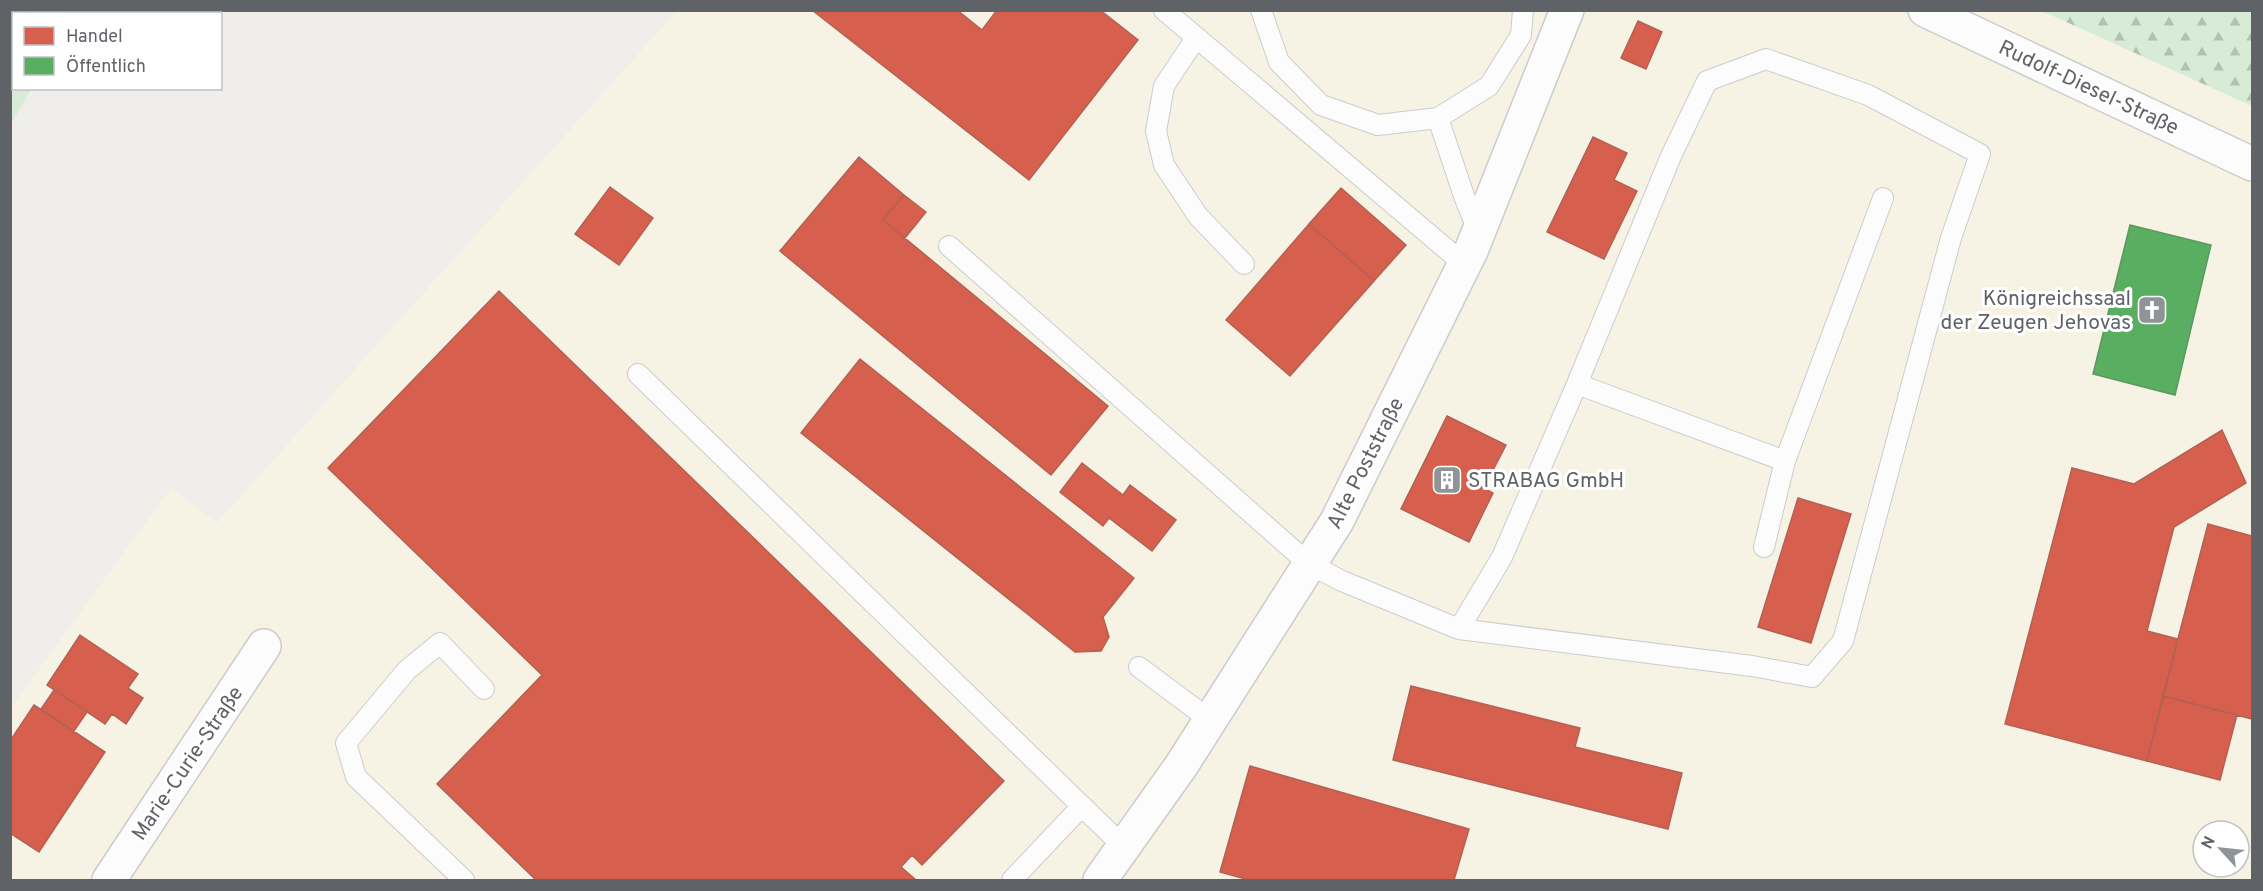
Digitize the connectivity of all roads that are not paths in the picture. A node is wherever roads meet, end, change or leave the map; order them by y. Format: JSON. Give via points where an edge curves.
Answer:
{"nodes":[{"id":1,"x":1164,"y":10,"type":"edge"},
{"id":2,"x":1261,"y":10,"type":"edge"},
{"id":3,"x":1523,"y":10,"type":"edge"},
{"id":4,"x":1567,"y":10,"type":"edge"},
{"id":5,"x":1925,"y":10,"type":"edge"},
{"id":6,"x":1196,"y":38,"type":"junction"},
{"id":7,"x":1438,"y":118,"type":"junction"},
{"id":8,"x":2253,"y":164,"type":"edge"},
{"id":9,"x":1883,"y":198,"type":"dead end"},
{"id":10,"x":1478,"y":231,"type":"junction"},
{"id":11,"x":949,"y":246,"type":"dead end"},
{"id":12,"x":1244,"y":264,"type":"dead end"},
{"id":13,"x":1464,"y":264,"type":"junction"},
{"id":14,"x":638,"y":374,"type":"dead end"},
{"id":15,"x":1577,"y":384,"type":"junction"},
{"id":16,"x":1785,"y":461,"type":"junction"},
{"id":17,"x":1764,"y":547,"type":"dead end"},
{"id":18,"x":1310,"y":564,"type":"junction"},
{"id":19,"x":1459,"y":629,"type":"junction"},
{"id":20,"x":264,"y":646,"type":"dead end"},
{"id":21,"x":1139,"y":667,"type":"dead end"},
{"id":22,"x":484,"y":689,"type":"dead end"},
{"id":23,"x":1210,"y":720,"type":"junction"},
{"id":24,"x":1082,"y":806,"type":"junction"},
{"id":25,"x":1124,"y":847,"type":"junction"},
{"id":26,"x":109,"y":880,"type":"edge"},
{"id":27,"x":464,"y":880,"type":"edge"},
{"id":28,"x":1012,"y":880,"type":"edge"},
{"id":29,"x":1100,"y":880,"type":"edge"}],
"edges":[{"from":1,"to":6,"type":"lane"},
{"from":2,"to":7,"type":"lane","via":[[1279,62],[1321,105],[1378,125]]},
{"from":3,"to":7,"type":"lane","via":[[1521,35],[1489,86]]},
{"from":4,"to":10,"type":"street","name":"Alte Poststraße"},
{"from":5,"to":8,"type":"street","name":"Rudolf-Diesel-Straße"},
{"from":6,"to":12,"type":"lane","via":[[1164,86],[1156,131],[1164,165],[1198,216]]},
{"from":6,"to":13,"type":"lane"},
{"from":7,"to":10,"type":"lane"},
{"from":9,"to":16,"type":"lane"},
{"from":10,"to":13,"type":"street","name":"Alte Poststraße"},
{"from":11,"to":18,"type":"lane"},
{"from":13,"to":18,"type":"street","name":"Alte Poststraße","via":[[1337,521]]},
{"from":14,"to":24,"type":"lane"},
{"from":15,"to":16,"type":"lane"},
{"from":15,"to":19,"type":"lane","via":[[1502,557]]},
{"from":15,"to":19,"type":"lane","via":[[1671,156],[1707,81],[1766,59],[1868,95],[1980,154],[1951,238],[1843,641],[1812,677]]},
{"from":16,"to":17,"type":"lane"},
{"from":18,"to":19,"type":"lane"},
{"from":18,"to":23,"type":"street","name":"Alte Poststraße"},
{"from":20,"to":26,"type":"street","name":"Marie-Curie-Straße"},
{"from":21,"to":23,"type":"lane"},
{"from":22,"to":27,"type":"lane","via":[[440,643],[407,670],[346,743],[356,777]]},
{"from":23,"to":25,"type":"street","name":"Alte Poststraße"},
{"from":24,"to":25,"type":"lane"},
{"from":24,"to":28,"type":"lane"},
{"from":25,"to":29,"type":"street","name":"Alte Poststraße"}]}
